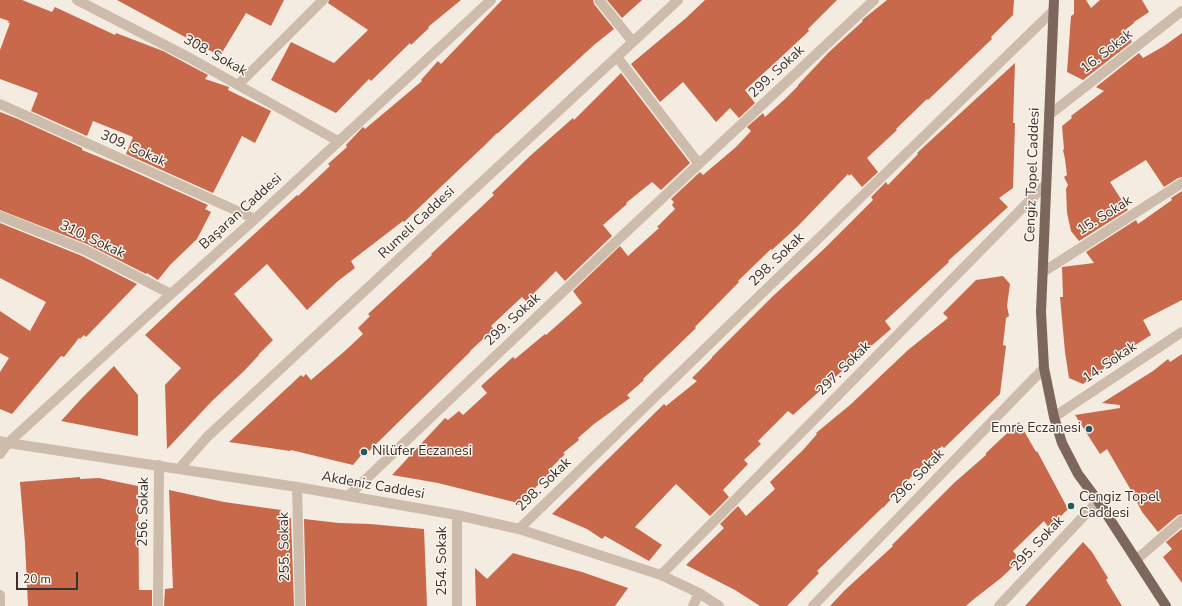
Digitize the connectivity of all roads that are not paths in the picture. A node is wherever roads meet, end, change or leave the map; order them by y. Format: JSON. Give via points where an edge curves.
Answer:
{"nodes":[{"id":1,"x":77,"y":0,"type":"edge"},
{"id":2,"x":323,"y":0,"type":"edge"},
{"id":3,"x":491,"y":0,"type":"edge"},
{"id":4,"x":599,"y":0,"type":"edge"},
{"id":5,"x":678,"y":0,"type":"edge"},
{"id":6,"x":874,"y":0,"type":"edge"},
{"id":7,"x":1054,"y":0,"type":"edge"},
{"id":8,"x":1054,"y":11,"type":"junction"},
{"id":9,"x":1182,"y":11,"type":"edge"},
{"id":10,"x":633,"y":42,"type":"junction"},
{"id":11,"x":616,"y":57,"type":"junction"},
{"id":12,"x":238,"y":85,"type":"junction"},
{"id":13,"x":0,"y":104,"type":"edge"},
{"id":14,"x":1049,"y":115,"type":"junction"},
{"id":15,"x":338,"y":141,"type":"junction"},
{"id":16,"x":699,"y":164,"type":"junction"},
{"id":17,"x":1182,"y":183,"type":"edge"},
{"id":18,"x":1046,"y":184,"type":"junction"},
{"id":19,"x":0,"y":216,"type":"edge"},
{"id":20,"x":255,"y":219,"type":"junction"},
{"id":21,"x":1043,"y":272,"type":"junction"},
{"id":22,"x":171,"y":294,"type":"junction"},
{"id":23,"x":1182,"y":332,"type":"edge"},
{"id":24,"x":1044,"y":368,"type":"junction"},
{"id":25,"x":1054,"y":417,"type":"junction"},
{"id":26,"x":4,"y":442,"type":"edge"},
{"id":27,"x":0,"y":454,"type":"edge"},
{"id":28,"x":159,"y":466,"type":"junction"},
{"id":29,"x":179,"y":469,"type":"junction"},
{"id":30,"x":298,"y":487,"type":"junction"},
{"id":31,"x":348,"y":496,"type":"junction"},
{"id":32,"x":1098,"y":501,"type":"junction"},
{"id":33,"x":457,"y":515,"type":"junction"},
{"id":34,"x":1182,"y":520,"type":"edge"},
{"id":35,"x":519,"y":529,"type":"junction"},
{"id":36,"x":1136,"y":560,"type":"junction"},
{"id":37,"x":661,"y":575,"type":"junction"},
{"id":38,"x":699,"y":593,"type":"junction"},
{"id":39,"x":0,"y":595,"type":"edge"},
{"id":40,"x":0,"y":606,"type":"edge"},
{"id":41,"x":158,"y":606,"type":"edge"},
{"id":42,"x":300,"y":606,"type":"edge"},
{"id":43,"x":457,"y":606,"type":"edge"},
{"id":44,"x":693,"y":606,"type":"edge"},
{"id":45,"x":719,"y":606,"type":"edge"},
{"id":46,"x":813,"y":606,"type":"edge"},
{"id":47,"x":999,"y":606,"type":"edge"},
{"id":48,"x":1166,"y":606,"type":"edge"}],
"edges":[{"from":1,"to":12,"type":"street","name":"308. Sokak"},
{"from":2,"to":12,"type":"street"},
{"from":3,"to":15,"type":"street","name":"Başaran Caddesi"},
{"from":4,"to":10,"type":"street"},
{"from":5,"to":10,"type":"street","name":"Rumeli Caddesi"},
{"from":6,"to":16,"type":"street","name":"299. Sokak"},
{"from":7,"to":8,"type":"main road","name":"Cengiz Topel Caddesi"},
{"from":8,"to":14,"type":"main road","name":"Cengiz Topel Caddesi"},
{"from":8,"to":35,"type":"street","name":"298. Sokak"},
{"from":9,"to":14,"type":"street","name":"16. Sokak"},
{"from":10,"to":11,"type":"street","name":"Rumeli Caddesi"},
{"from":11,"to":16,"type":"street"},
{"from":11,"to":29,"type":"street","name":"Rumeli Caddesi","via":[[207,437]]},
{"from":12,"to":15,"type":"street","name":"308. Sokak"},
{"from":13,"to":20,"type":"street","name":"309. Sokak"},
{"from":14,"to":18,"type":"main road","name":"Cengiz Topel Caddesi"},
{"from":15,"to":20,"type":"street","name":"Başaran Caddesi"},
{"from":16,"to":31,"type":"street","name":"299. Sokak"},
{"from":17,"to":21,"type":"street","name":"15. Sokak"},
{"from":18,"to":21,"type":"main road","name":"Cengiz Topel Caddesi"},
{"from":18,"to":37,"type":"street","name":"297. Sokak"},
{"from":19,"to":22,"type":"street","name":"310. Sokak","via":[[85,250]]},
{"from":20,"to":22,"type":"street","name":"Başaran Caddesi"},
{"from":21,"to":24,"type":"main road","name":"Cengiz Topel Caddesi","via":[[1041,312]]},
{"from":22,"to":26,"type":"street","name":"Başaran Caddesi"},
{"from":23,"to":25,"type":"street","name":"14. Sokak"},
{"from":24,"to":25,"type":"main road","name":"Cengiz Topel Caddesi"},
{"from":24,"to":46,"type":"street","name":"296. Sokak"},
{"from":25,"to":32,"type":"main road","name":"Cengiz Topel Caddesi","via":[[1062,443],[1078,474]]},
{"from":26,"to":27,"type":"street","name":"Başaran Caddesi"},
{"from":26,"to":28,"type":"street","name":"Akdeniz Caddesi"},
{"from":28,"to":29,"type":"street","name":"Akdeniz Caddesi"},
{"from":28,"to":41,"type":"street","name":"256. Sokak"},
{"from":29,"to":30,"type":"street","name":"Akdeniz Caddesi"},
{"from":30,"to":31,"type":"street","name":"Akdeniz Caddesi"},
{"from":30,"to":42,"type":"street","name":"255. Sokak"},
{"from":31,"to":33,"type":"street","name":"Akdeniz Caddesi"},
{"from":32,"to":36,"type":"main road","name":"Cengiz Topel Caddesi"},
{"from":32,"to":47,"type":"street","name":"295. Sokak"},
{"from":33,"to":35,"type":"street","name":"Akdeniz Caddesi"},
{"from":33,"to":43,"type":"street","name":"254. Sokak"},
{"from":34,"to":36,"type":"street"},
{"from":35,"to":37,"type":"street","name":"Akdeniz Caddesi"},
{"from":36,"to":48,"type":"main road","name":"Cengiz Topel Caddesi"},
{"from":37,"to":38,"type":"street","name":"Akdeniz Caddesi"},
{"from":38,"to":44,"type":"street"},
{"from":38,"to":45,"type":"street","name":"Akdeniz Caddesi"},
{"from":39,"to":40,"type":"street"}]}
